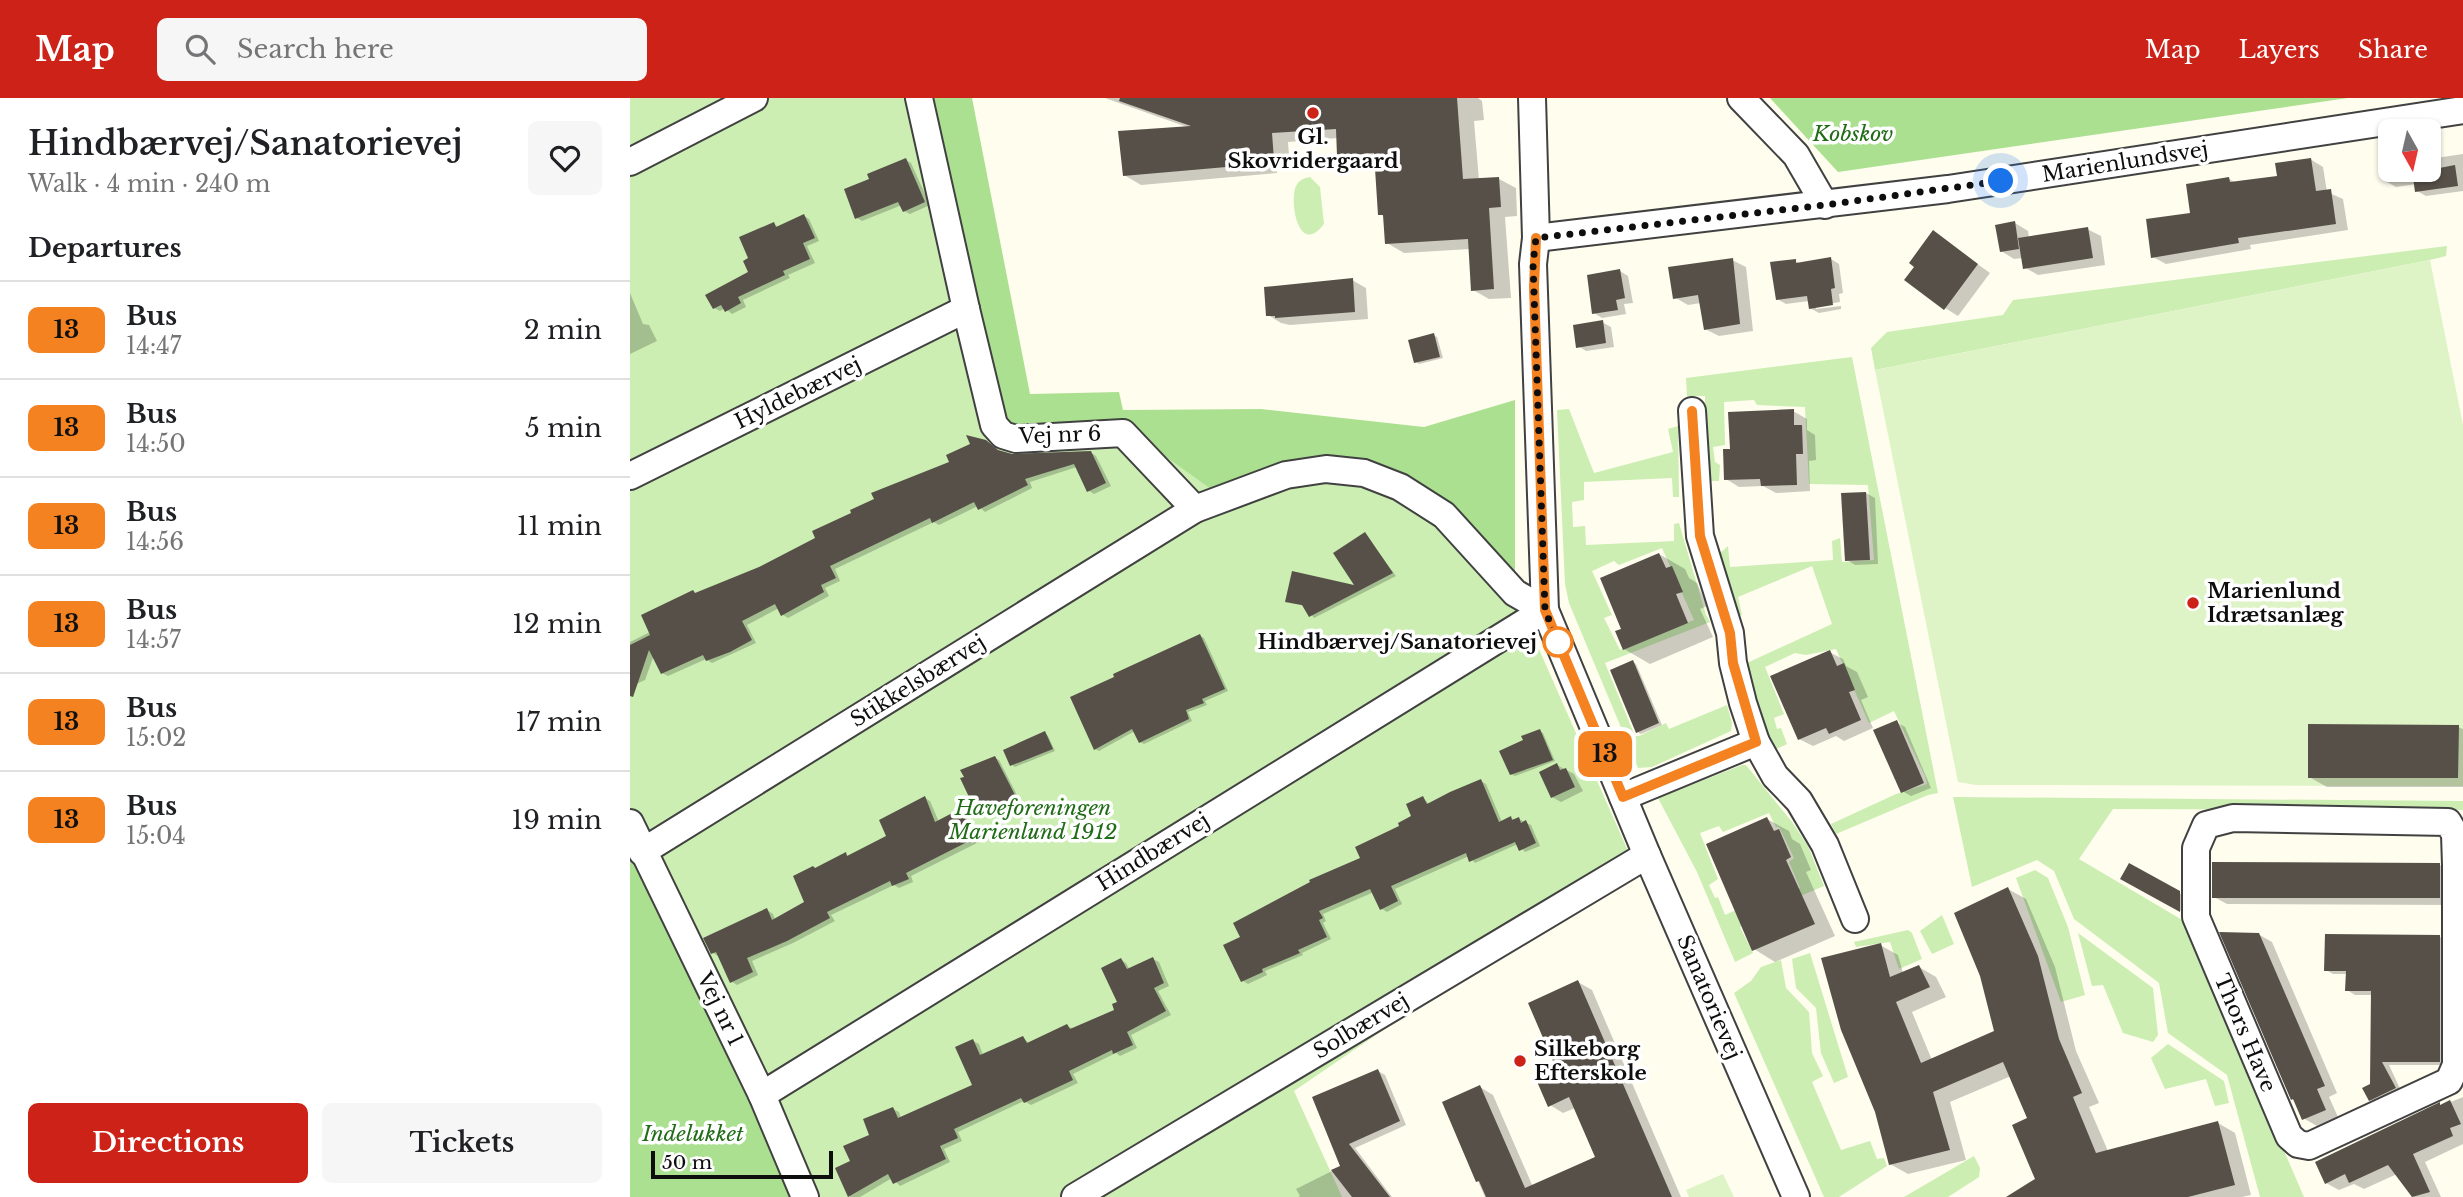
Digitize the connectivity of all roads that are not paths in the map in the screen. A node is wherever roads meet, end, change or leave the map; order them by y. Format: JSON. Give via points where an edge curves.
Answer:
{"nodes":[{"id":1,"x":754,"y":98,"type":"edge"},
{"id":2,"x":919,"y":98,"type":"edge"},
{"id":3,"x":1531,"y":98,"type":"edge"},
{"id":4,"x":1741,"y":98,"type":"edge"},
{"id":5,"x":2463,"y":110,"type":"edge"},
{"id":6,"x":630,"y":162,"type":"edge"},
{"id":7,"x":1825,"y":205,"type":"junction"},
{"id":8,"x":1536,"y":238,"type":"junction"},
{"id":9,"x":966,"y":309,"type":"junction"},
{"id":10,"x":1692,"y":411,"type":"dead end"},
{"id":11,"x":630,"y":476,"type":"edge"},
{"id":12,"x":1195,"y":509,"type":"junction"},
{"id":13,"x":1545,"y":610,"type":"junction"},
{"id":14,"x":1756,"y":742,"type":"junction"},
{"id":15,"x":1623,"y":797,"type":"junction"},
{"id":16,"x":630,"y":823,"type":"edge"},
{"id":17,"x":642,"y":852,"type":"junction"},
{"id":18,"x":1647,"y":855,"type":"junction"},
{"id":19,"x":2459,"y":865,"type":"edge"},
{"id":20,"x":1855,"y":919,"type":"dead end"},
{"id":21,"x":762,"y":1095,"type":"junction"},
{"id":22,"x":805,"y":1197,"type":"edge"},
{"id":23,"x":1075,"y":1197,"type":"edge"},
{"id":24,"x":1796,"y":1197,"type":"edge"}],
"edges":[{"from":1,"to":6,"type":"street"},
{"from":2,"to":9,"type":"street","name":"Vej nr 6"},
{"from":3,"to":8,"type":"street","name":"Sanatorievej"},
{"from":4,"to":7,"type":"street","via":[[1796,155]]},
{"from":5,"to":7,"type":"street","name":"Marienlundsvej"},
{"from":7,"to":8,"type":"street","name":"Marienlundsvej"},
{"from":8,"to":13,"type":"street","name":"Sanatorievej","via":[[1533,264]]},
{"from":9,"to":11,"type":"street","name":"Hyldebærvej"},
{"from":9,"to":12,"type":"street","name":"Vej nr 6","via":[[994,425],[1003,435],[1016,439],[1123,433]]},
{"from":10,"to":14,"type":"street","via":[[1700,536],[1730,633],[1733,663]]},
{"from":12,"to":13,"type":"street","via":[[1286,475],[1326,469],[1364,473],[1399,487],[1444,515],[1514,593]]},
{"from":12,"to":17,"type":"street","name":"Stikkelsbærvej"},
{"from":13,"to":15,"type":"street","name":"Sanatorievej"},
{"from":13,"to":21,"type":"street","name":"Hindbærvej"},
{"from":14,"to":15,"type":"street"},
{"from":14,"to":20,"type":"street","via":[[1825,845]]},
{"from":15,"to":18,"type":"street","name":"Sanatorievej"},
{"from":16,"to":17,"type":"street","name":"Vej nr 1"},
{"from":17,"to":21,"type":"street","name":"Vej nr 1"},
{"from":18,"to":23,"type":"street","name":"Solbærvej"},
{"from":18,"to":24,"type":"street","name":"Sanatorievej"},
{"from":19,"to":19,"type":"street","name":"Thors Have","via":[[2455,834],[2448,822],[2233,818],[2206,825],[2196,848],[2196,917],[2289,1136],[2298,1143],[2309,1146],[2449,1082],[2456,1065]]},
{"from":21,"to":22,"type":"street","name":"Vej nr 1"}]}
